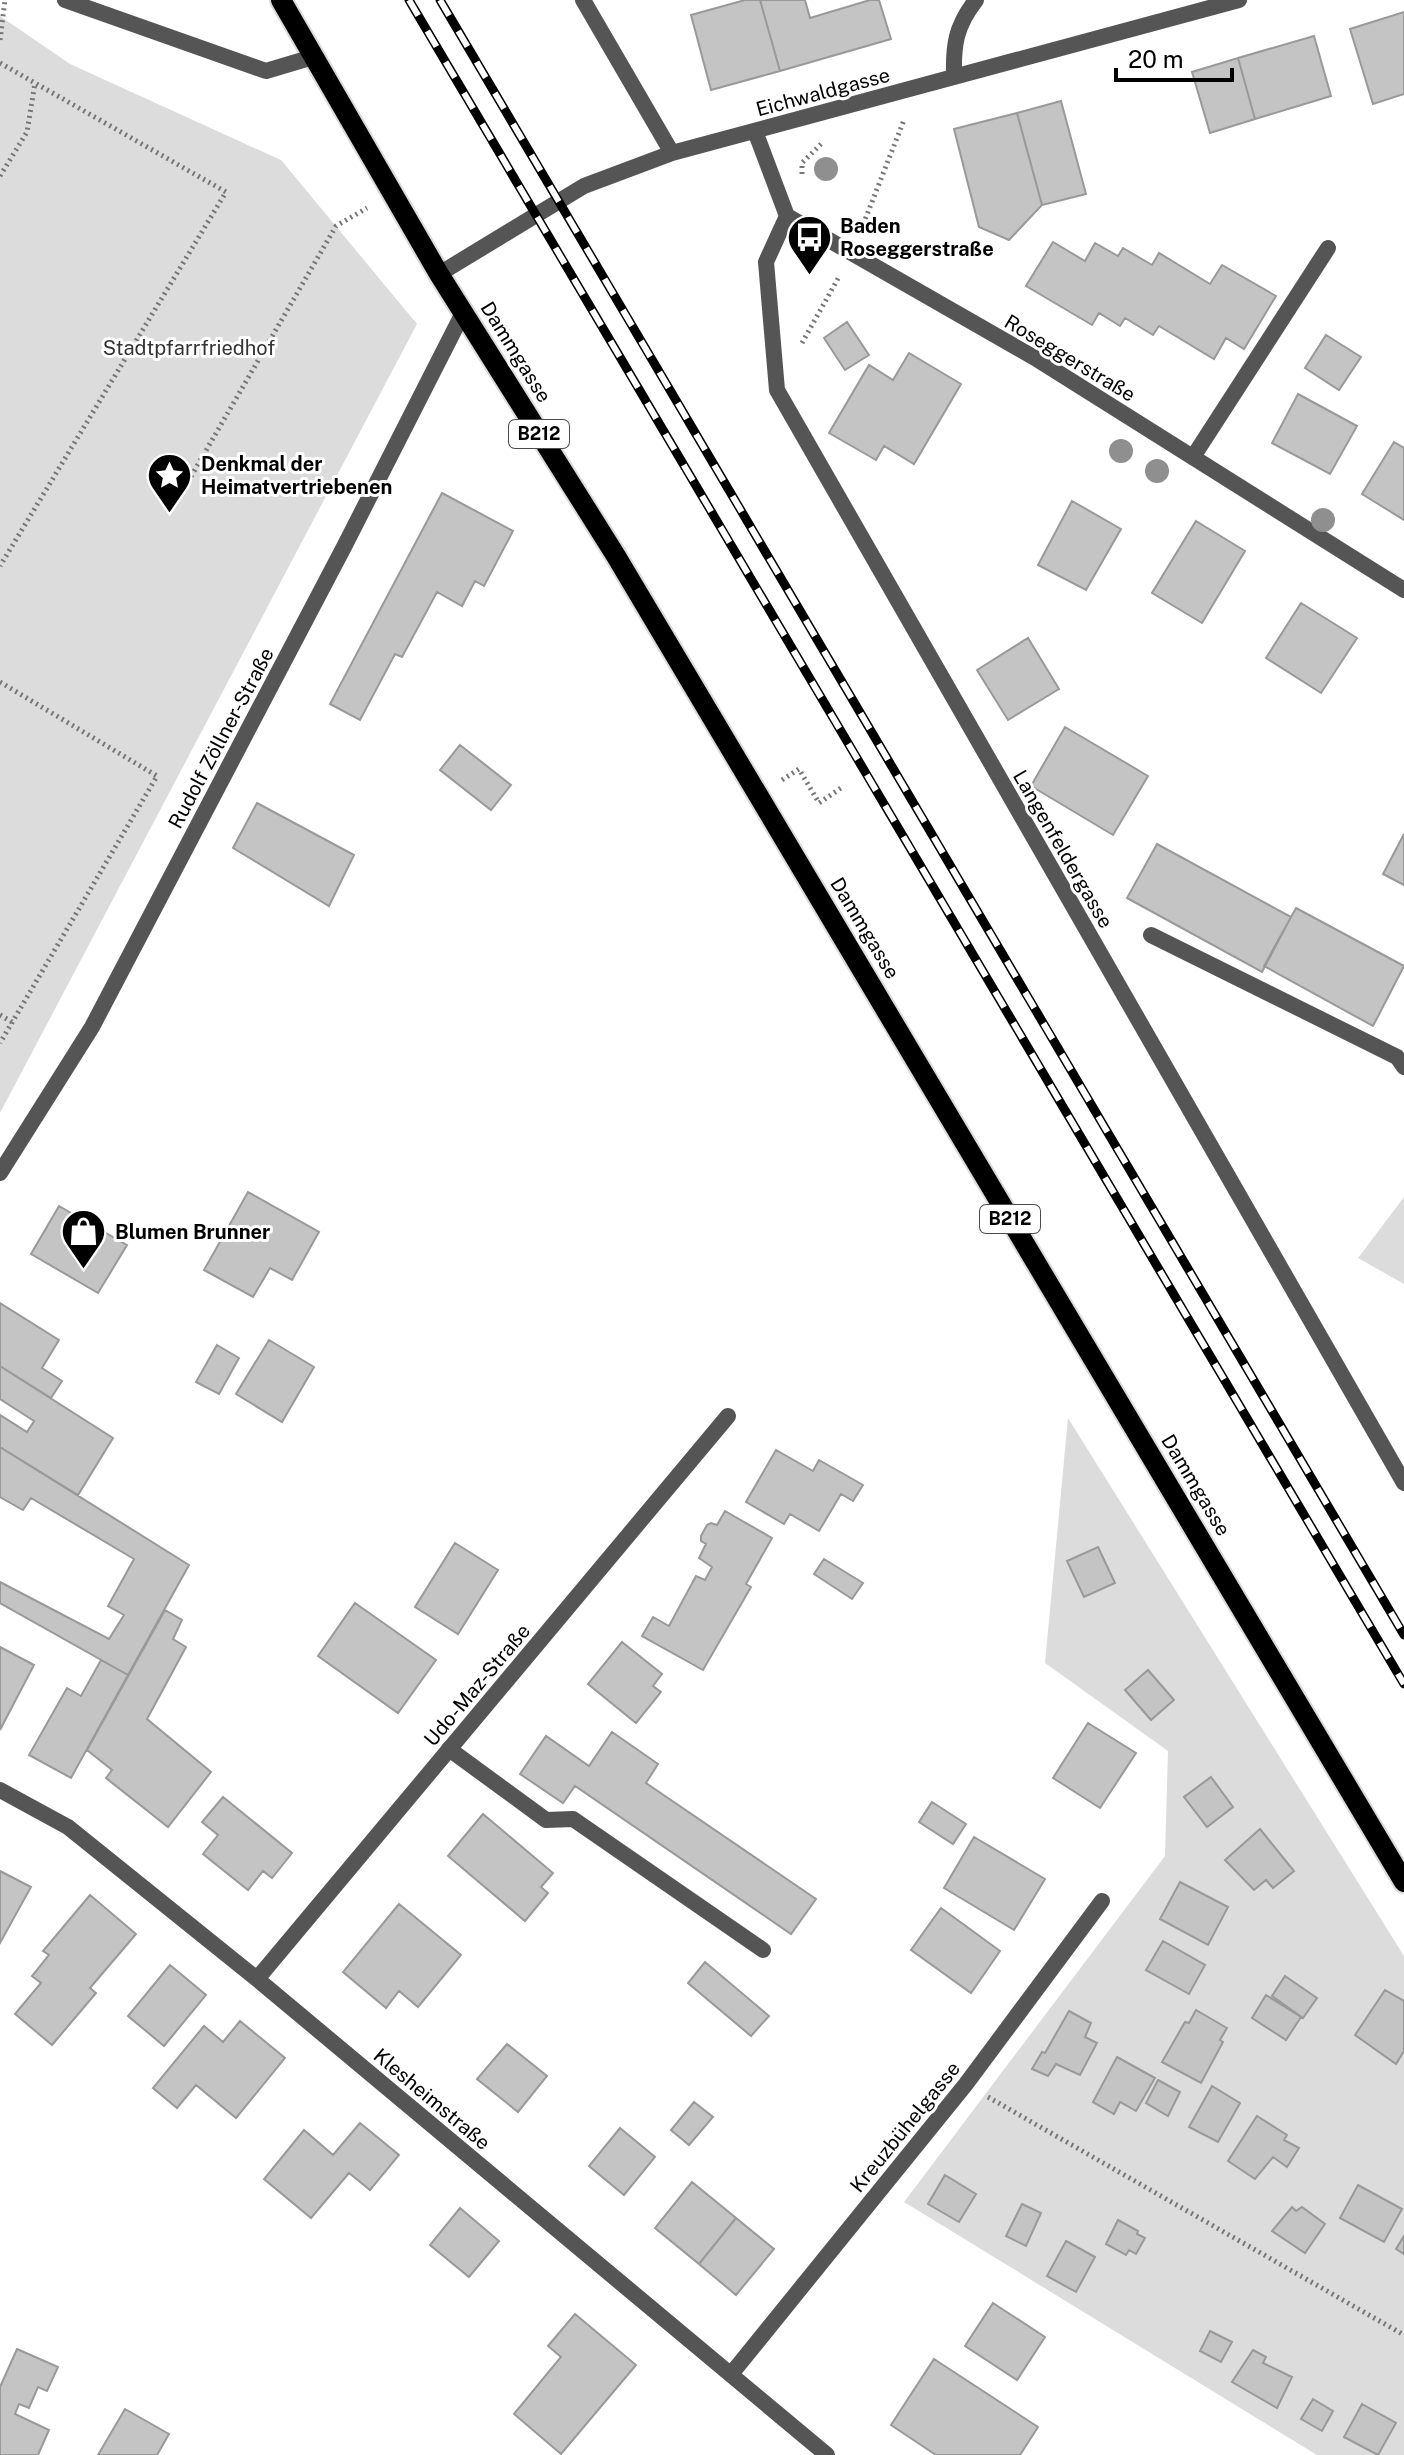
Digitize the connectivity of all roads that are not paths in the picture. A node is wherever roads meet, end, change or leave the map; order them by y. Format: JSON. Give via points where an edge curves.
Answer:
{"nodes":[{"id":1,"x":65,"y":0,"type":"edge"},
{"id":2,"x":281,"y":0,"type":"edge"},
{"id":3,"x":583,"y":0,"type":"edge"},
{"id":4,"x":976,"y":0,"type":"edge"},
{"id":5,"x":1239,"y":0,"type":"edge"},
{"id":6,"x":313,"y":57,"type":"junction"},
{"id":7,"x":954,"y":77,"type":"junction"},
{"id":8,"x":755,"y":131,"type":"junction"},
{"id":9,"x":672,"y":153,"type":"junction"},
{"id":10,"x":787,"y":216,"type":"junction"},
{"id":11,"x":1328,"y":248,"type":"dead end"},
{"id":12,"x":439,"y":274,"type":"junction"},
{"id":13,"x":463,"y":313,"type":"junction"},
{"id":14,"x":1193,"y":457,"type":"junction"},
{"id":15,"x":1404,"y":590,"type":"edge"},
{"id":16,"x":1151,"y":935,"type":"dead end"},
{"id":17,"x":1404,"y":1067,"type":"edge"},
{"id":18,"x":0,"y":1173,"type":"edge"},
{"id":19,"x":728,"y":1416,"type":"dead end"},
{"id":20,"x":1404,"y":1483,"type":"edge"},
{"id":21,"x":449,"y":1749,"type":"junction"},
{"id":22,"x":0,"y":1790,"type":"edge"},
{"id":23,"x":1404,"y":1882,"type":"edge"},
{"id":24,"x":1102,"y":1901,"type":"dead end"},
{"id":25,"x":763,"y":1950,"type":"dead end"},
{"id":26,"x":257,"y":1979,"type":"junction"},
{"id":27,"x":732,"y":2373,"type":"junction"},
{"id":28,"x":827,"y":2455,"type":"edge"}],
"edges":[{"from":1,"to":6,"type":"street","via":[[266,71]]},
{"from":2,"to":6,"type":"main road","name":"Dammgasse","number":"B212"},
{"from":3,"to":9,"type":"street"},
{"from":4,"to":7,"type":"street","via":[[953,45]]},
{"from":5,"to":7,"type":"street","name":"Eichwaldgasse"},
{"from":6,"to":12,"type":"main road","name":"Dammgasse","number":"B212"},
{"from":7,"to":8,"type":"street","name":"Eichwaldgasse"},
{"from":8,"to":9,"type":"street","name":"Eichwaldgasse"},
{"from":8,"to":10,"type":"street"},
{"from":9,"to":12,"type":"street","name":"Eichwaldgasse","via":[[584,186]]},
{"from":10,"to":14,"type":"street","name":"Roseggerstraße","via":[[1035,358]]},
{"from":10,"to":20,"type":"street","name":"Langenfeldergasse","via":[[766,262],[777,390]]},
{"from":11,"to":14,"type":"street"},
{"from":12,"to":13,"type":"main road","name":"Dammgasse","number":"B212"},
{"from":13,"to":18,"type":"street","name":"Rudolf Zöllner-Straße","via":[[92,1027]]},
{"from":13,"to":23,"type":"main road","name":"Dammgasse","number":"B212","via":[[624,570]]},
{"from":14,"to":15,"type":"street","name":"Roseggerstraße"},
{"from":16,"to":17,"type":"street","via":[[1397,1057]]},
{"from":19,"to":21,"type":"street","name":"Udo-Maz-Straße"},
{"from":21,"to":25,"type":"street","via":[[546,1820],[573,1819]]},
{"from":21,"to":26,"type":"street","name":"Udo-Maz-Straße"},
{"from":22,"to":26,"type":"street","name":"Klesheimstraße","via":[[68,1827]]},
{"from":24,"to":27,"type":"street","name":"Kreuzbühelgasse","via":[[966,2084]]},
{"from":26,"to":27,"type":"street","name":"Klesheimstraße"},
{"from":27,"to":28,"type":"street","name":"Klesheimstraße"}]}
